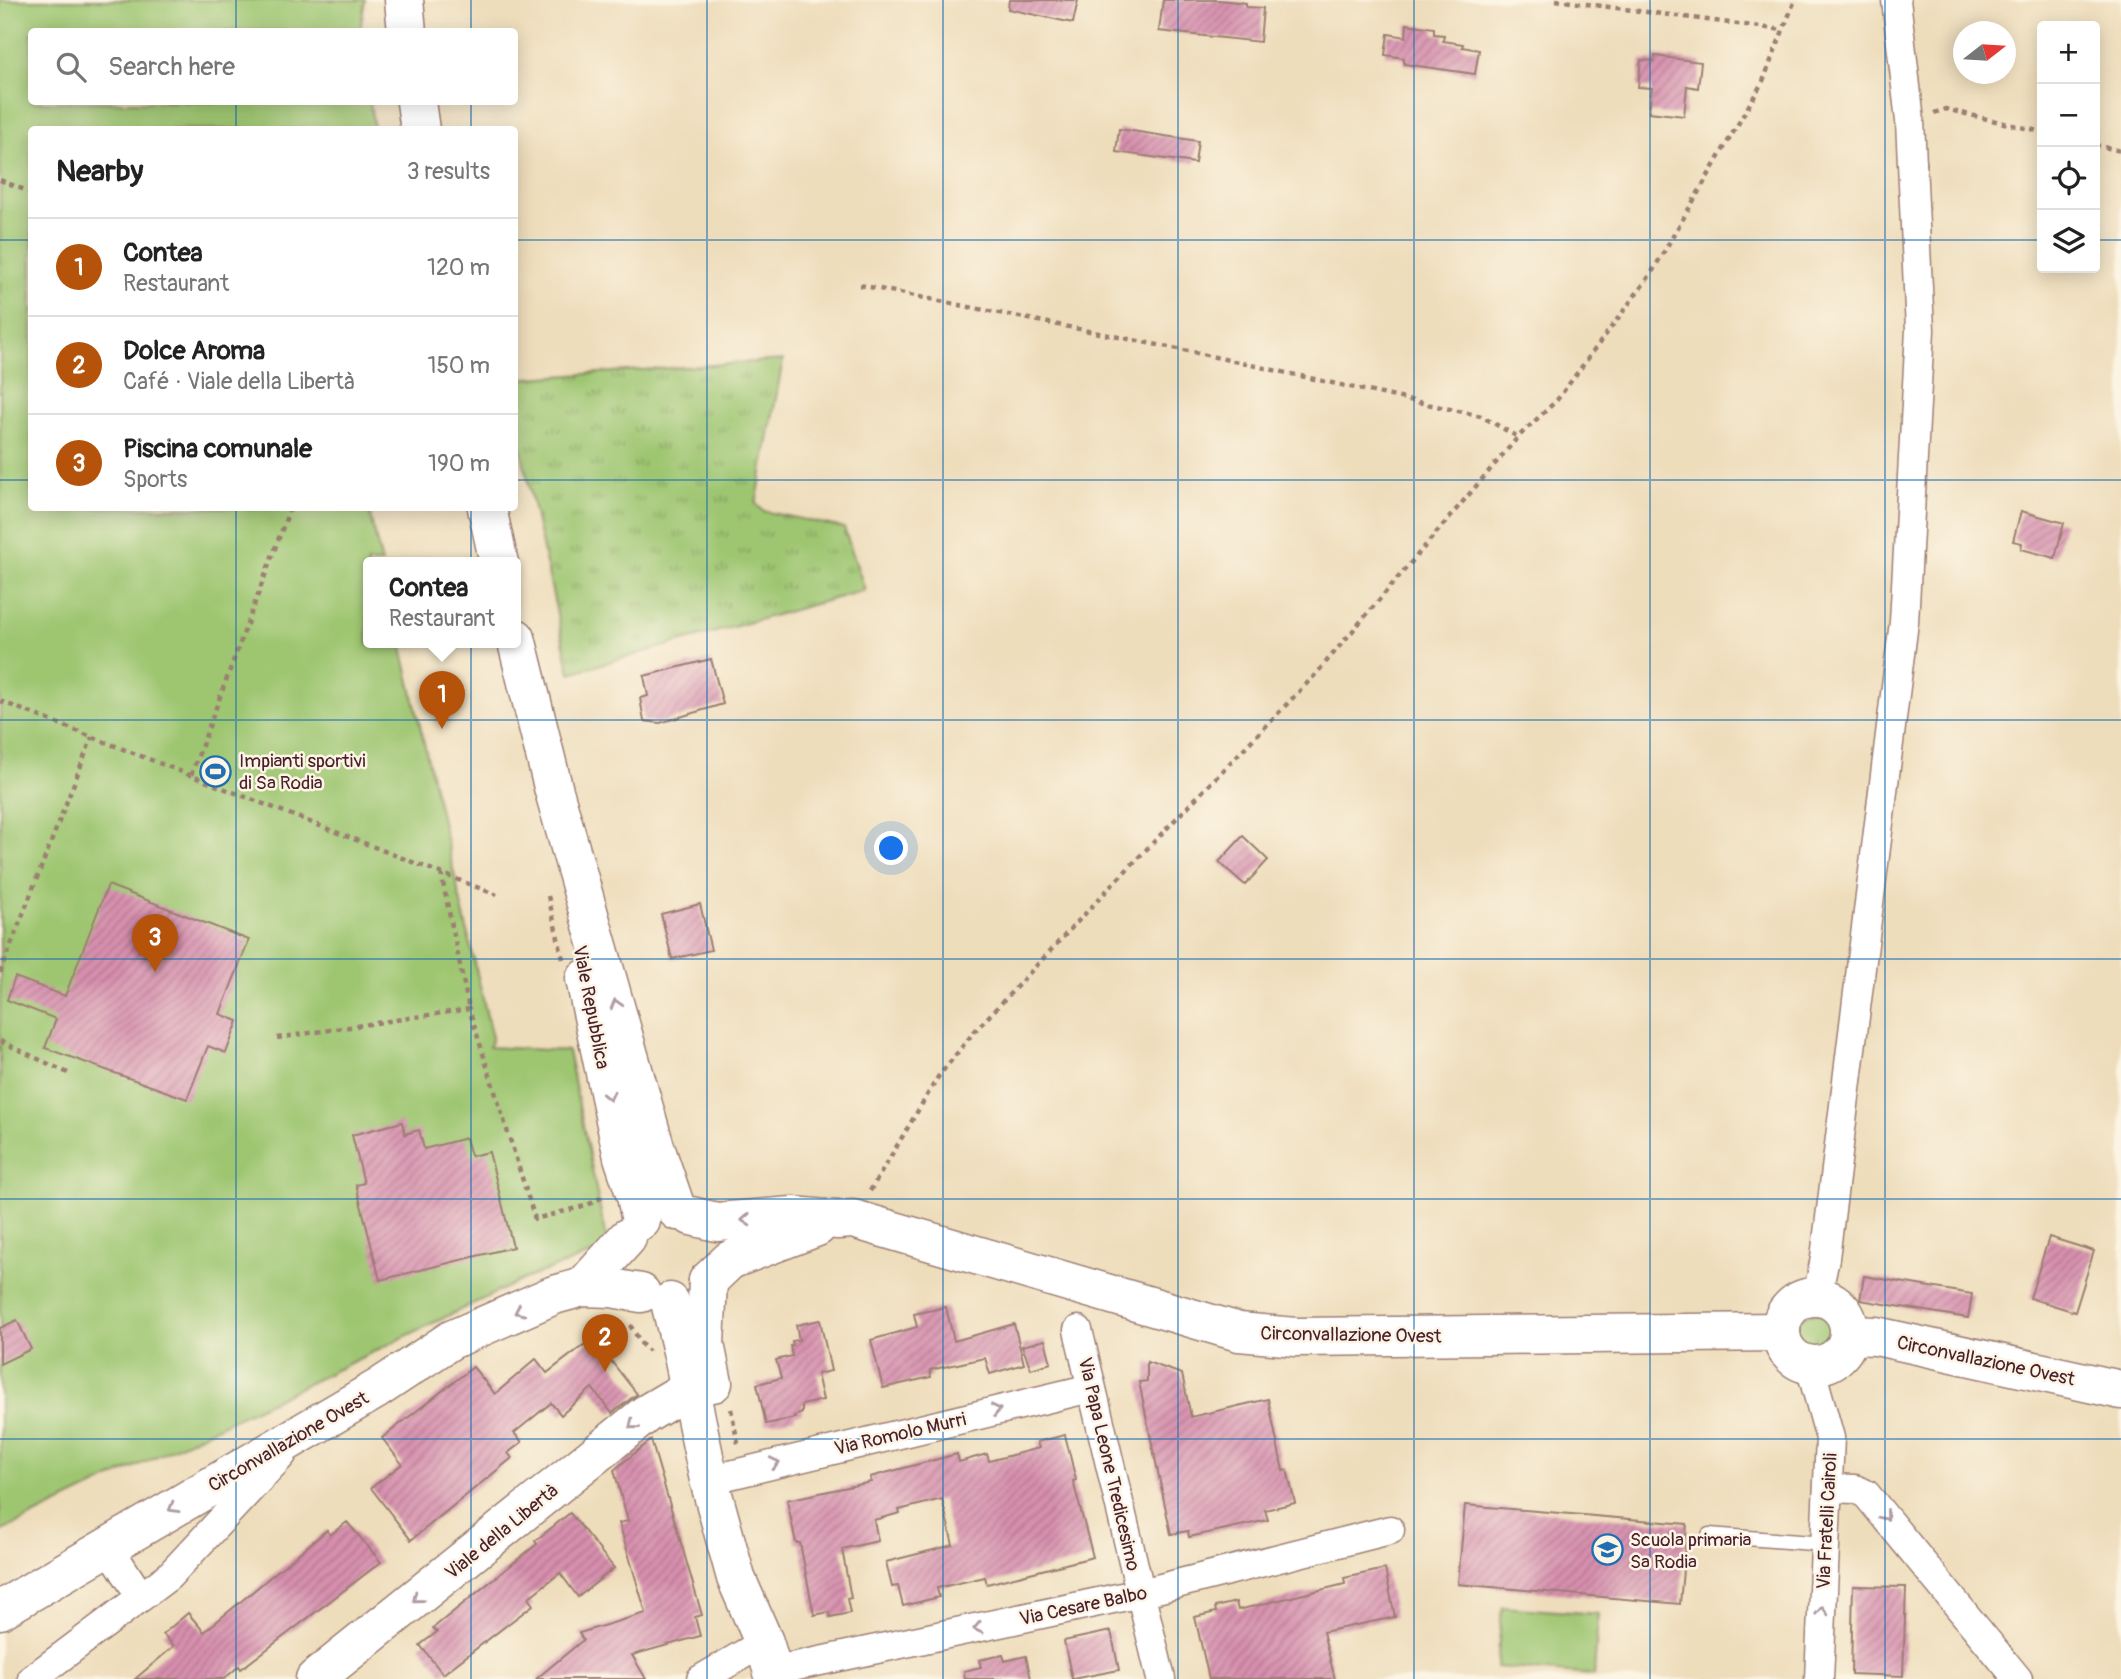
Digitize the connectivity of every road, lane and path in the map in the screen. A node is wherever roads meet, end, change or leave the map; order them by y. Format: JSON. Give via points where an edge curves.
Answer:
{"nodes":[{"id":1,"x":404,"y":0,"type":"edge"},
{"id":2,"x":1556,"y":0,"type":"edge"},
{"id":3,"x":1795,"y":0,"type":"edge"},
{"id":4,"x":1896,"y":0,"type":"edge"},
{"id":5,"x":407,"y":28,"type":"edge"},
{"id":6,"x":1783,"y":30,"type":"junction"},
{"id":7,"x":416,"y":105,"type":"edge"},
{"id":8,"x":1910,"y":121,"type":"junction"},
{"id":9,"x":419,"y":126,"type":"edge"},
{"id":10,"x":2037,"y":131,"type":"edge"},
{"id":11,"x":2100,"y":146,"type":"edge"},
{"id":12,"x":2121,"y":151,"type":"edge"},
{"id":13,"x":0,"y":180,"type":"edge"},
{"id":14,"x":28,"y":190,"type":"edge"},
{"id":15,"x":860,"y":285,"type":"dead end"},
{"id":16,"x":1518,"y":437,"type":"junction"},
{"id":17,"x":289,"y":511,"type":"edge"},
{"id":18,"x":489,"y":511,"type":"edge"},
{"id":19,"x":498,"y":557,"type":"edge"},
{"id":20,"x":518,"y":648,"type":"edge"},
{"id":21,"x":0,"y":701,"type":"edge"},
{"id":22,"x":92,"y":737,"type":"junction"},
{"id":23,"x":191,"y":775,"type":"junction"},
{"id":24,"x":441,"y":873,"type":"junction"},
{"id":25,"x":497,"y":895,"type":"dead end"},
{"id":26,"x":547,"y":895,"type":"dead end"},
{"id":27,"x":563,"y":961,"type":"dead end"},
{"id":28,"x":0,"y":973,"type":"edge"},
{"id":29,"x":469,"y":1009,"type":"junction"},
{"id":30,"x":277,"y":1038,"type":"dead end"},
{"id":31,"x":0,"y":1041,"type":"edge"},
{"id":32,"x":68,"y":1073,"type":"dead end"},
{"id":33,"x":607,"y":1194,"type":"dead end"},
{"id":34,"x":846,"y":1220,"type":"junction"},
{"id":35,"x":659,"y":1221,"type":"junction"},
{"id":36,"x":708,"y":1281,"type":"junction"},
{"id":37,"x":583,"y":1287,"type":"junction"},
{"id":38,"x":1817,"y":1297,"type":"junction"},
{"id":39,"x":655,"y":1298,"type":"junction"},
{"id":40,"x":1078,"y":1330,"type":"dead end"},
{"id":41,"x":1781,"y":1332,"type":"junction"},
{"id":42,"x":1850,"y":1335,"type":"junction"},
{"id":43,"x":1810,"y":1366,"type":"junction"},
{"id":44,"x":690,"y":1388,"type":"junction"},
{"id":45,"x":1091,"y":1388,"type":"junction"},
{"id":46,"x":2121,"y":1390,"type":"edge"},
{"id":47,"x":731,"y":1407,"type":"dead end"},
{"id":48,"x":304,"y":1432,"type":"junction"},
{"id":49,"x":729,"y":1475,"type":"junction"},
{"id":50,"x":1828,"y":1488,"type":"junction"},
{"id":51,"x":1391,"y":1530,"type":"dead end"},
{"id":52,"x":1709,"y":1535,"type":"dead end"},
{"id":53,"x":1825,"y":1545,"type":"junction"},
{"id":54,"x":108,"y":1546,"type":"junction"},
{"id":55,"x":1141,"y":1593,"type":"junction"},
{"id":56,"x":141,"y":1597,"type":"junction"},
{"id":57,"x":0,"y":1610,"type":"edge"},
{"id":58,"x":771,"y":1664,"type":"edge"},
{"id":59,"x":32,"y":1679,"type":"edge"},
{"id":60,"x":316,"y":1679,"type":"edge"},
{"id":61,"x":701,"y":1679,"type":"edge"},
{"id":62,"x":1161,"y":1679,"type":"edge"},
{"id":63,"x":1819,"y":1679,"type":"edge"},
{"id":64,"x":2018,"y":1679,"type":"edge"}],
"edges":[{"from":1,"to":5,"type":"street"},
{"from":2,"to":6,"type":"path"},
{"from":3,"to":6,"type":"path"},
{"from":4,"to":8,"type":"street"},
{"from":6,"to":16,"type":"path","via":[[1763,81],[1651,275],[1557,400]]},
{"from":7,"to":9,"type":"street"},
{"from":8,"to":10,"type":"path","via":[[1945,109]]},
{"from":8,"to":38,"type":"street","via":[[1920,330],[1904,622]]},
{"from":11,"to":12,"type":"path"},
{"from":13,"to":14,"type":"path"},
{"from":15,"to":16,"type":"path","via":[[1481,416]]},
{"from":16,"to":34,"type":"path","via":[[1315,675],[974,1032],[938,1077]]},
{"from":17,"to":23,"type":"path"},
{"from":18,"to":19,"type":"street"},
{"from":20,"to":35,"type":"street","name":"Viale Repubblica","via":[[554,791],[590,1010],[623,1157],[636,1196]]},
{"from":21,"to":22,"type":"path"},
{"from":22,"to":23,"type":"path"},
{"from":22,"to":28,"type":"path"},
{"from":23,"to":24,"type":"path"},
{"from":24,"to":25,"type":"path"},
{"from":24,"to":29,"type":"path"},
{"from":26,"to":27,"type":"path"},
{"from":29,"to":30,"type":"path"},
{"from":29,"to":33,"type":"path","via":[[535,1219],[588,1205]]},
{"from":31,"to":32,"type":"path"},
{"from":34,"to":35,"type":"street","name":"Circonvallazione Ovest","one_way":true,"via":[[793,1216]]},
{"from":34,"to":36,"type":"street","via":[[730,1261]]},
{"from":34,"to":41,"type":"street","name":"Circonvallazione Ovest","via":[[1239,1332],[1296,1337]]},
{"from":35,"to":36,"type":"street","via":[[703,1225],[715,1252]]},
{"from":35,"to":37,"type":"street"},
{"from":35,"to":39,"type":"street","via":[[624,1253],[631,1282]]},
{"from":36,"to":39,"type":"street","via":[[691,1296]]},
{"from":36,"to":49,"type":"street","via":[[705,1344]]},
{"from":37,"to":39,"type":"street","name":"Circonvallazione Ovest"},
{"from":37,"to":48,"type":"street","name":"Circonvallazione Ovest","one_way":true,"via":[[451,1340]]},
{"from":38,"to":41,"type":"street","via":[[1794,1304],[1784,1317]]},
{"from":38,"to":42,"type":"street","via":[[1839,1306],[1848,1319]]},
{"from":39,"to":44,"type":"street"},
{"from":40,"to":45,"type":"street","name":"Via Papa Leone Tredicesimo"},
{"from":41,"to":43,"type":"street","via":[[1790,1354]]},
{"from":42,"to":43,"type":"street","via":[[1833,1361]]},
{"from":42,"to":46,"type":"street","name":"Circonvallazione Ovest","via":[[1876,1336]]},
{"from":43,"to":50,"type":"street","name":"Via Fratelli Cairoli","via":[[1830,1438]]},
{"from":44,"to":49,"type":"street"},
{"from":44,"to":60,"type":"street","name":"Viale della Libertà","one_way":true,"via":[[646,1414]]},
{"from":49,"to":45,"type":"street","name":"Via Romolo Murri","one_way":true},
{"from":45,"to":55,"type":"street","name":"Via Papa Leone Tredicesimo"},
{"from":47,"to":49,"type":"path"},
{"from":48,"to":54,"type":"street","name":"Circonvallazione Ovest","one_way":true},
{"from":48,"to":56,"type":"street","via":[[169,1576]]},
{"from":49,"to":58,"type":"street","via":[[736,1578]]},
{"from":50,"to":53,"type":"street","name":"Via Fratelli Cairoli"},
{"from":50,"to":64,"type":"street","one_way":true,"via":[[1866,1494]]},
{"from":51,"to":55,"type":"street","name":"Via Cesare Balbo"},
{"from":52,"to":53,"type":"lane"},
{"from":63,"to":53,"type":"street","name":"Via Fratelli Cairoli","one_way":true},
{"from":54,"to":56,"type":"street"},
{"from":54,"to":57,"type":"street","name":"Circonvallazione Ovest"},
{"from":55,"to":58,"type":"street","name":"Via Cesare Balbo","one_way":true},
{"from":55,"to":62,"type":"street","name":"Via Papa Leone Tredicesimo"},
{"from":56,"to":59,"type":"street"},
{"from":58,"to":61,"type":"street","name":"Via Cesare Balbo"}]}
